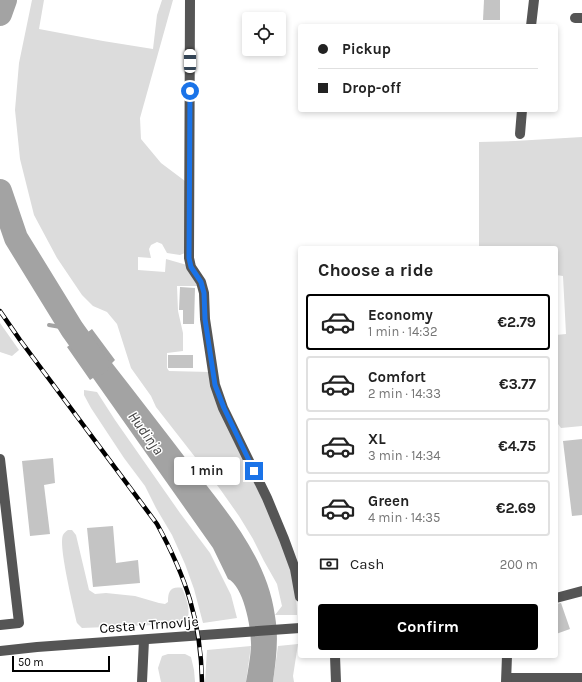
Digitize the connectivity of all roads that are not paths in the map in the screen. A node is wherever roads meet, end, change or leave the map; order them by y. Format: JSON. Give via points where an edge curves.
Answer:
{"nodes":[{"id":1,"x":190,"y":0,"type":"edge"},
{"id":2,"x":534,"y":0,"type":"edge"},
{"id":3,"x":531,"y":24,"type":"edge"},
{"id":4,"x":522,"y":112,"type":"edge"},
{"id":5,"x":520,"y":134,"type":"dead end"},
{"id":6,"x":0,"y":459,"type":"edge"},
{"id":7,"x":298,"y":586,"type":"edge"},
{"id":8,"x":582,"y":591,"type":"edge"},
{"id":9,"x":558,"y":597,"type":"edge"},
{"id":10,"x":0,"y":625,"type":"edge"},
{"id":11,"x":298,"y":628,"type":"edge"},
{"id":12,"x":144,"y":640,"type":"junction"},
{"id":13,"x":0,"y":651,"type":"edge"},
{"id":14,"x":334,"y":658,"type":"edge"},
{"id":15,"x":507,"y":658,"type":"edge"},
{"id":16,"x":582,"y":678,"type":"edge"},
{"id":17,"x":507,"y":680,"type":"edge"},
{"id":18,"x":142,"y":682,"type":"edge"},
{"id":19,"x":336,"y":682,"type":"edge"}],
"edges":[{"from":1,"to":7,"type":"street","via":[[189,258],[204,293],[205,319],[215,385],[284,539]]},
{"from":2,"to":3,"type":"street"},
{"from":4,"to":5,"type":"street"},
{"from":6,"to":10,"type":"street","via":[[19,624]]},
{"from":8,"to":9,"type":"street"},
{"from":11,"to":12,"type":"street","name":"Cesta v Trnovlje"},
{"from":12,"to":13,"type":"street","name":"Cesta v Trnovlje"},
{"from":12,"to":18,"type":"street"},
{"from":14,"to":19,"type":"street"},
{"from":15,"to":17,"type":"street"},
{"from":16,"to":17,"type":"street"}]}
